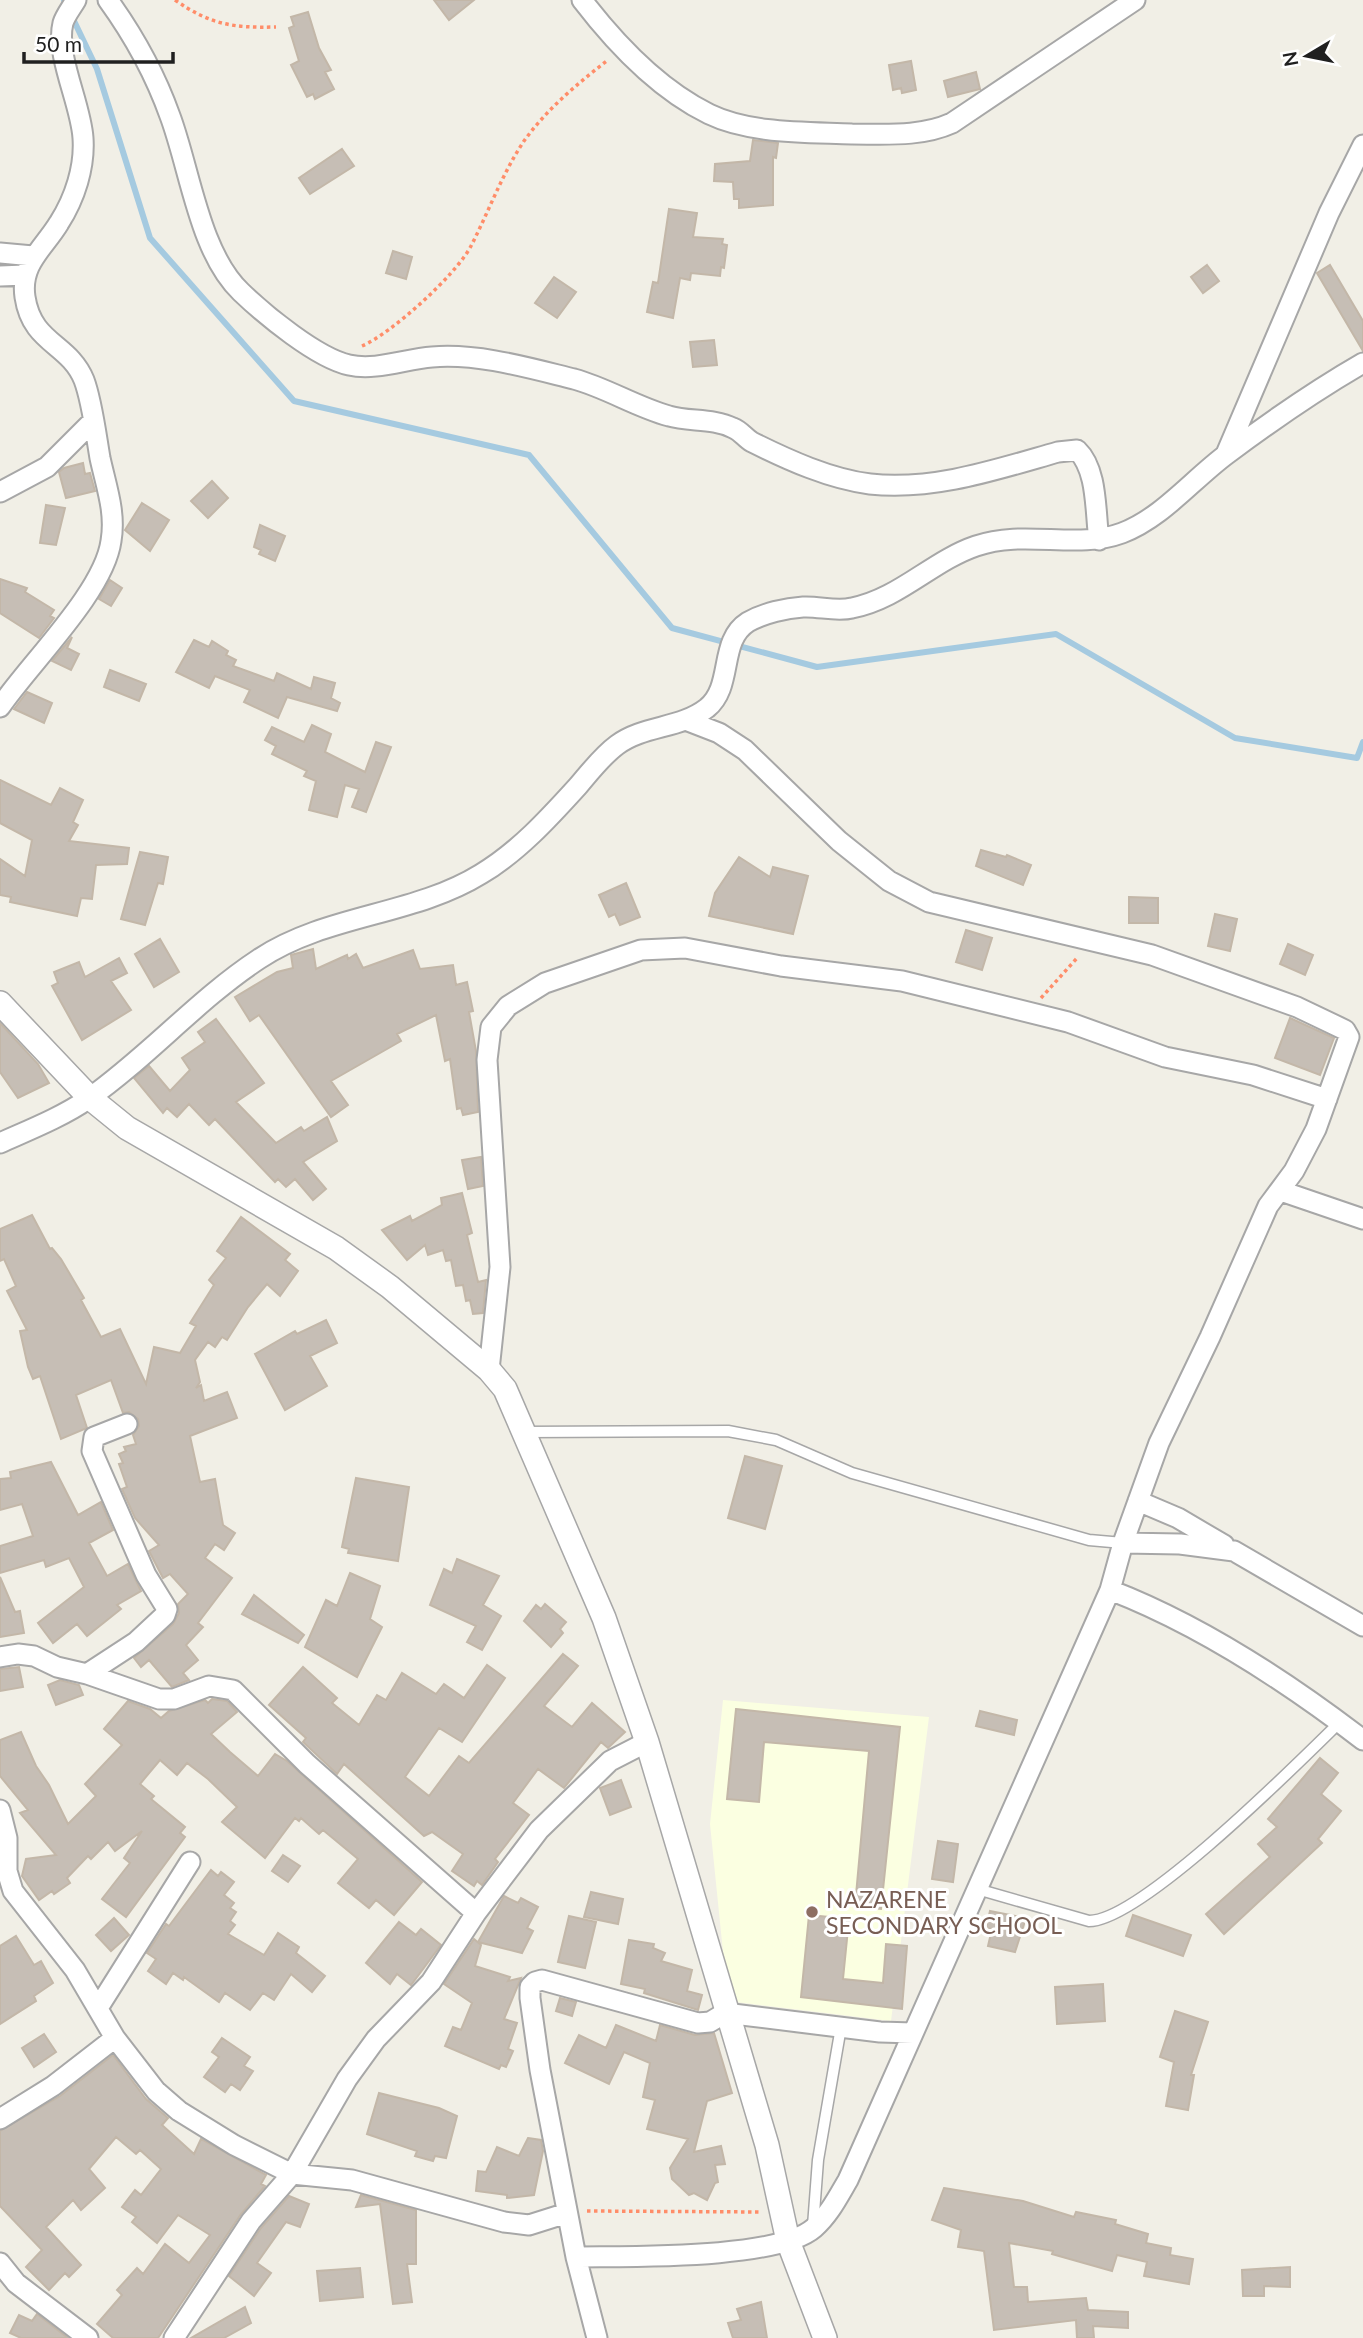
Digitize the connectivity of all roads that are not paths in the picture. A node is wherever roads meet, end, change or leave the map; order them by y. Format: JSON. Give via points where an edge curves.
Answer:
{"nodes":[{"id":1,"x":76,"y":0,"type":"edge"},
{"id":2,"x":108,"y":0,"type":"edge"},
{"id":3,"x":582,"y":0,"type":"edge"},
{"id":4,"x":1135,"y":0,"type":"edge"},
{"id":5,"x":1363,"y":145,"type":"edge"},
{"id":6,"x":0,"y":253,"type":"edge"},
{"id":7,"x":33,"y":256,"type":"junction"},
{"id":8,"x":25,"y":275,"type":"junction"},
{"id":9,"x":0,"y":276,"type":"edge"},
{"id":10,"x":1363,"y":363,"type":"edge"},
{"id":11,"x":92,"y":422,"type":"junction"},
{"id":12,"x":1226,"y":455,"type":"junction"},
{"id":13,"x":0,"y":492,"type":"edge"},
{"id":14,"x":1099,"y":540,"type":"junction"},
{"id":15,"x":0,"y":707,"type":"edge"},
{"id":16,"x":688,"y":721,"type":"junction"},
{"id":17,"x":0,"y":1003,"type":"edge"},
{"id":18,"x":90,"y":1098,"type":"junction"},
{"id":19,"x":1327,"y":1099,"type":"junction"},
{"id":20,"x":0,"y":1143,"type":"edge"},
{"id":21,"x":1281,"y":1191,"type":"junction"},
{"id":22,"x":1363,"y":1219,"type":"edge"},
{"id":23,"x":489,"y":1370,"type":"junction"},
{"id":24,"x":127,"y":1424,"type":"dead end"},
{"id":25,"x":523,"y":1432,"type":"junction"},
{"id":26,"x":1138,"y":1501,"type":"junction"},
{"id":27,"x":1123,"y":1543,"type":"junction"},
{"id":28,"x":1234,"y":1551,"type":"junction"},
{"id":29,"x":1110,"y":1590,"type":"junction"},
{"id":30,"x":1363,"y":1626,"type":"edge"},
{"id":31,"x":0,"y":1657,"type":"edge"},
{"id":32,"x":87,"y":1674,"type":"junction"},
{"id":33,"x":1340,"y":1722,"type":"junction"},
{"id":34,"x":1363,"y":1740,"type":"edge"},
{"id":35,"x":648,"y":1742,"type":"junction"},
{"id":36,"x":0,"y":1810,"type":"edge"},
{"id":37,"x":190,"y":1862,"type":"dead end"},
{"id":38,"x":977,"y":1889,"type":"junction"},
{"id":39,"x":476,"y":1913,"type":"junction"},
{"id":40,"x":98,"y":2008,"type":"junction"},
{"id":41,"x":725,"y":2013,"type":"junction"},
{"id":42,"x":841,"y":2027,"type":"junction"},
{"id":43,"x":913,"y":2033,"type":"junction"},
{"id":44,"x":115,"y":2038,"type":"junction"},
{"id":45,"x":0,"y":2119,"type":"edge"},
{"id":46,"x":292,"y":2174,"type":"junction"},
{"id":47,"x":567,"y":2213,"type":"junction"},
{"id":48,"x":813,"y":2230,"type":"junction"},
{"id":49,"x":788,"y":2241,"type":"junction"},
{"id":50,"x":576,"y":2257,"type":"junction"},
{"id":51,"x":0,"y":2263,"type":"edge"},
{"id":52,"x":88,"y":2338,"type":"edge"},
{"id":53,"x":174,"y":2338,"type":"edge"},
{"id":54,"x":597,"y":2338,"type":"edge"},
{"id":55,"x":825,"y":2338,"type":"edge"}],
"edges":[{"from":1,"to":7,"type":"street","via":[[63,24],[66,62],[83,138],[78,182],[68,207]]},
{"from":2,"to":14,"type":"street","via":[[156,79],[214,253],[224,270],[239,290],[324,356],[362,367],[465,357],[573,379],[668,416],[731,427],[752,442],[804,465],[868,484],[944,481],[1077,450],[1086,458],[1092,481]]},
{"from":3,"to":4,"type":"street","via":[[624,47],[671,89],[710,114],[746,124],[820,133],[921,133],[952,123]]},
{"from":5,"to":12,"type":"street","via":[[1323,225]]},
{"from":6,"to":7,"type":"street"},
{"from":7,"to":8,"type":"street"},
{"from":8,"to":9,"type":"street"},
{"from":8,"to":11,"type":"street","via":[[31,317],[41,335],[76,364],[85,383]]},
{"from":10,"to":12,"type":"street"},
{"from":11,"to":13,"type":"street","via":[[47,467]]},
{"from":11,"to":15,"type":"street","via":[[112,515],[104,566]]},
{"from":12,"to":14,"type":"street","via":[[1145,521]]},
{"from":14,"to":16,"type":"street","via":[[1039,537],[975,546],[866,605],[847,610],[803,607],[746,623],[735,634],[715,701]]},
{"from":16,"to":18,"type":"street","via":[[631,736],[614,747],[541,826],[480,874],[420,901],[298,938],[261,958]]},
{"from":16,"to":19,"type":"street","via":[[746,750],[801,807],[890,881],[929,902],[1152,955],[1297,1007],[1345,1030],[1349,1042]]},
{"from":17,"to":18,"type":"street"},
{"from":18,"to":20,"type":"street"},
{"from":18,"to":23,"type":"street","via":[[171,1156],[336,1248]]},
{"from":19,"to":21,"type":"street","via":[[1305,1151]]},
{"from":19,"to":23,"type":"street","via":[[1253,1075],[1165,1057],[1035,1013],[902,981],[665,947],[641,950],[545,983],[508,1006],[491,1027],[488,1060],[500,1267]]},
{"from":21,"to":22,"type":"street"},
{"from":21,"to":26,"type":"street","via":[[1245,1251],[1210,1338],[1159,1443]]},
{"from":23,"to":25,"type":"street","via":[[505,1389]]},
{"from":24,"to":32,"type":"street","via":[[94,1437],[92,1451],[146,1575],[167,1609],[136,1642]]},
{"from":25,"to":27,"type":"lane","via":[[728,1431],[776,1440],[852,1473],[1078,1537]]},
{"from":25,"to":35,"type":"street","via":[[604,1618]]},
{"from":26,"to":27,"type":"street"},
{"from":26,"to":28,"type":"street"},
{"from":27,"to":28,"type":"street"},
{"from":27,"to":29,"type":"street"},
{"from":28,"to":30,"type":"street"},
{"from":29,"to":33,"type":"street","via":[[1146,1604],[1237,1654]]},
{"from":29,"to":38,"type":"street"},
{"from":31,"to":32,"type":"street","via":[[34,1656]]},
{"from":32,"to":39,"type":"street","via":[[159,1699],[174,1699],[209,1686],[233,1690],[307,1764]]},
{"from":33,"to":34,"type":"street"},
{"from":33,"to":38,"type":"lane","via":[[1191,1860],[1100,1921]]},
{"from":35,"to":39,"type":"street","via":[[610,1761],[561,1807]]},
{"from":35,"to":41,"type":"street"},
{"from":36,"to":40,"type":"street","via":[[13,1891],[75,1970]]},
{"from":37,"to":40,"type":"street"},
{"from":38,"to":43,"type":"street"},
{"from":39,"to":46,"type":"street","via":[[431,1982],[376,2039],[347,2079]]},
{"from":40,"to":44,"type":"street"},
{"from":41,"to":42,"type":"street"},
{"from":41,"to":47,"type":"street","via":[[698,2023],[542,1980],[530,1987],[540,2070]]},
{"from":41,"to":49,"type":"street","via":[[767,2146]]},
{"from":42,"to":43,"type":"street"},
{"from":42,"to":48,"type":"lane","via":[[818,2160]]},
{"from":43,"to":48,"type":"street","via":[[848,2180]]},
{"from":44,"to":45,"type":"street","via":[[53,2086]]},
{"from":44,"to":46,"type":"street","via":[[156,2091],[179,2111]]},
{"from":46,"to":47,"type":"street","via":[[352,2180],[529,2225]]},
{"from":46,"to":53,"type":"street","via":[[251,2221]]},
{"from":47,"to":50,"type":"street"},
{"from":48,"to":49,"type":"street"},
{"from":49,"to":50,"type":"street","via":[[676,2256]]},
{"from":49,"to":55,"type":"street"},
{"from":50,"to":54,"type":"street"},
{"from":51,"to":52,"type":"street","via":[[16,2283]]}]}
